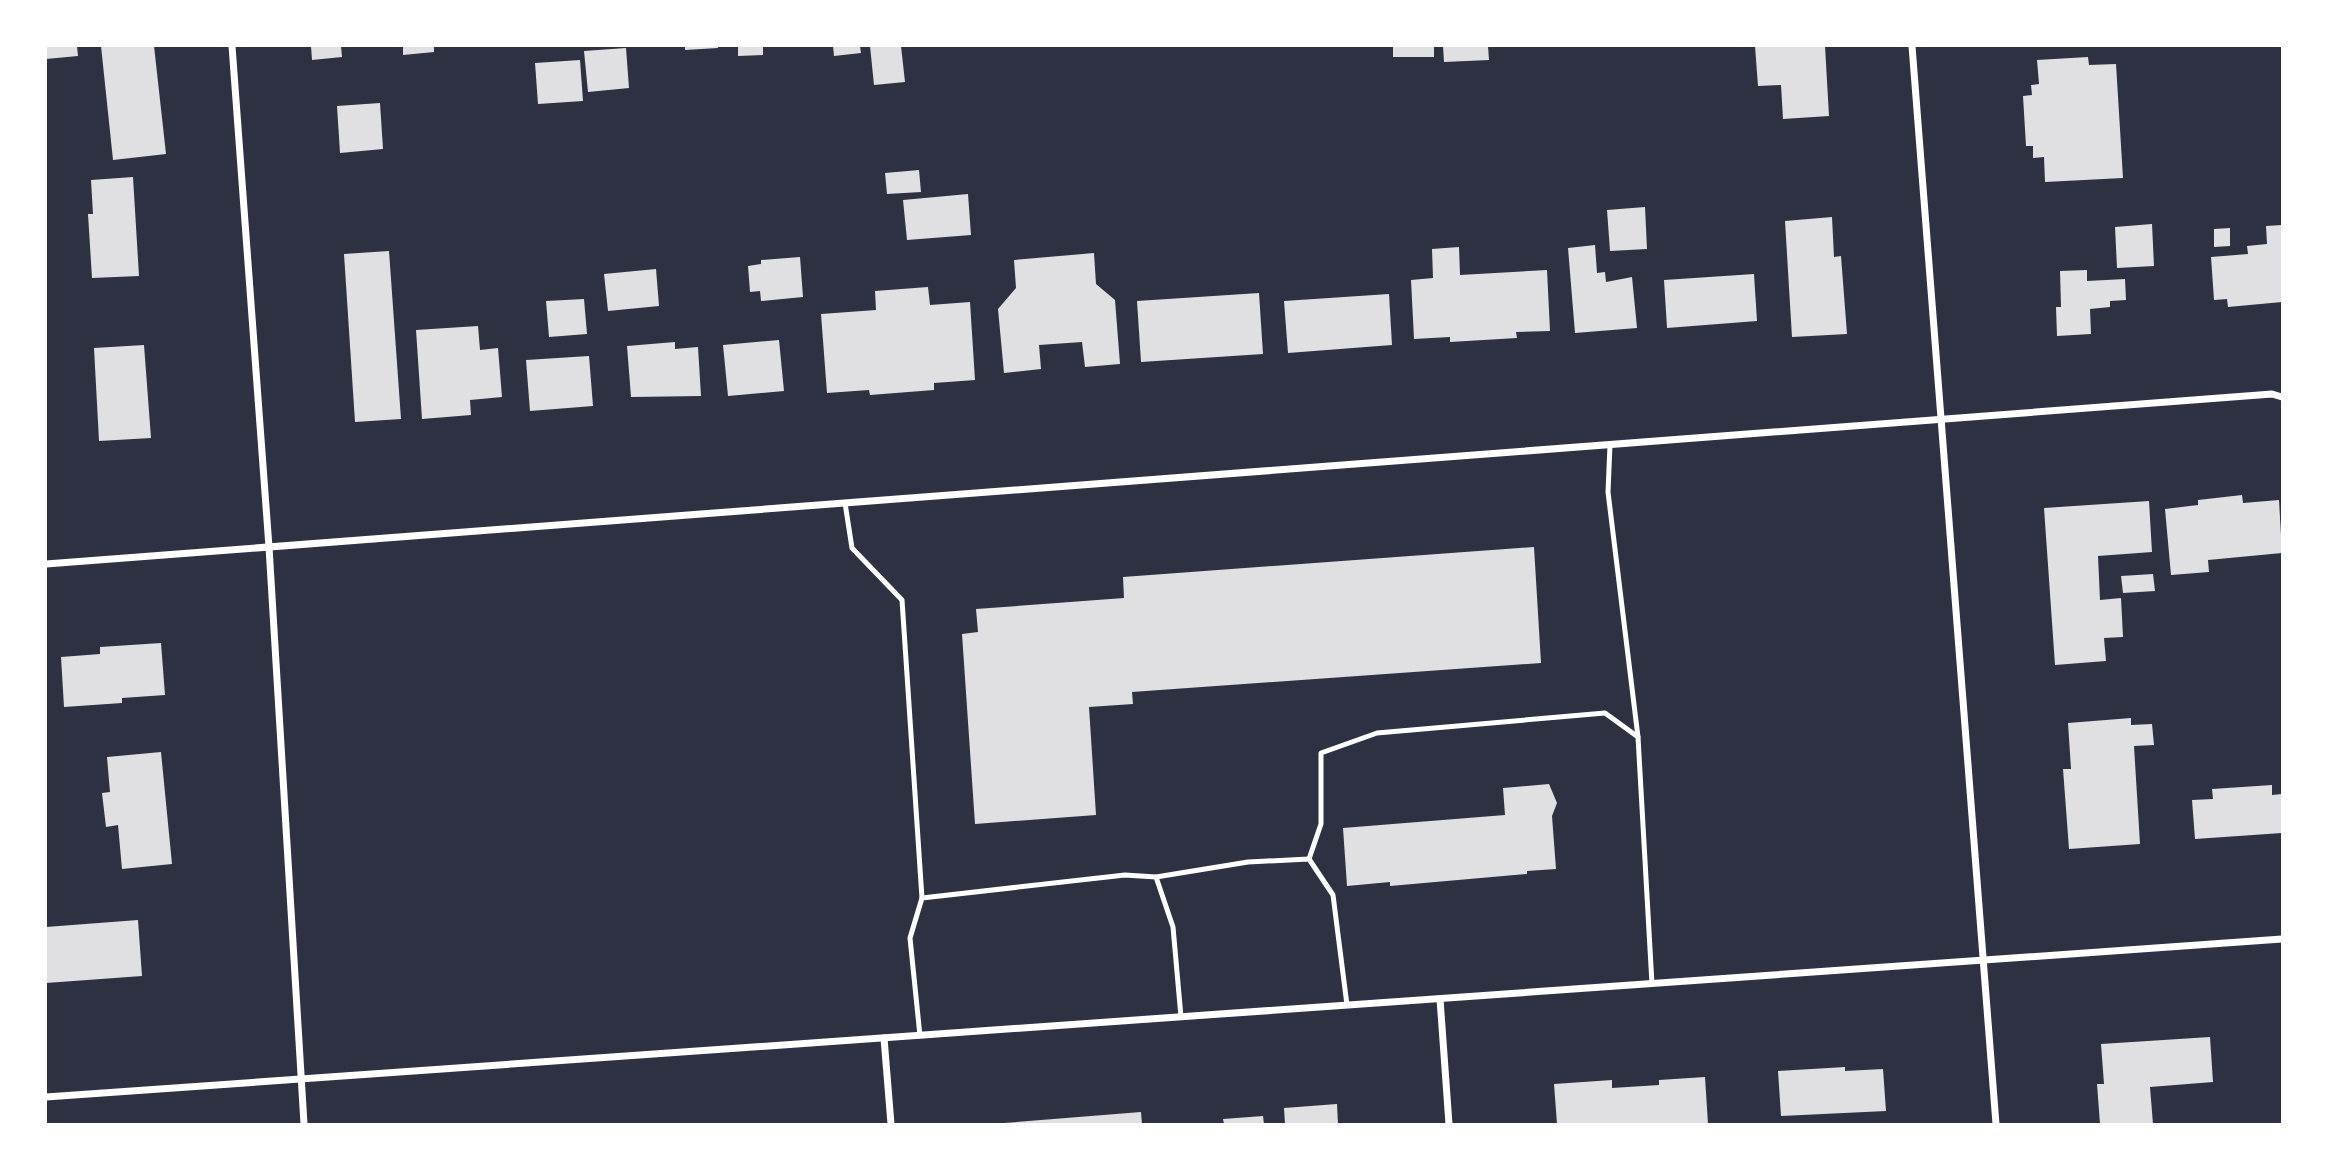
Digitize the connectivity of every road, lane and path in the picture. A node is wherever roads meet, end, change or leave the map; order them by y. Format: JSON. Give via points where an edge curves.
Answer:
{"nodes":[{"id":1,"x":232,"y":46,"type":"edge"},
{"id":2,"x":1912,"y":46,"type":"edge"},
{"id":3,"x":2283,"y":397,"type":"edge"},
{"id":4,"x":1942,"y":419,"type":"junction"},
{"id":5,"x":1610,"y":444,"type":"junction"},
{"id":6,"x":845,"y":503,"type":"junction"},
{"id":7,"x":269,"y":547,"type":"junction"},
{"id":8,"x":46,"y":564,"type":"edge"},
{"id":9,"x":1638,"y":737,"type":"junction"},
{"id":10,"x":1309,"y":859,"type":"junction"},
{"id":11,"x":1156,"y":877,"type":"junction"},
{"id":12,"x":922,"y":898,"type":"junction"},
{"id":13,"x":2283,"y":939,"type":"edge"},
{"id":14,"x":1984,"y":960,"type":"junction"},
{"id":15,"x":1652,"y":984,"type":"junction"},
{"id":16,"x":1440,"y":999,"type":"junction"},
{"id":17,"x":1348,"y":1005,"type":"junction"},
{"id":18,"x":1181,"y":1017,"type":"junction"},
{"id":19,"x":920,"y":1036,"type":"junction"},
{"id":20,"x":884,"y":1038,"type":"junction"},
{"id":21,"x":301,"y":1079,"type":"junction"},
{"id":22,"x":46,"y":1097,"type":"edge"},
{"id":23,"x":304,"y":1125,"type":"edge"},
{"id":24,"x":891,"y":1125,"type":"edge"},
{"id":25,"x":1449,"y":1125,"type":"edge"},
{"id":26,"x":1996,"y":1125,"type":"edge"}],
"edges":[{"from":1,"to":7,"type":"street"},
{"from":2,"to":4,"type":"street"},
{"from":3,"to":4,"type":"street","via":[[2272,394]]},
{"from":4,"to":5,"type":"street"},
{"from":4,"to":14,"type":"street"},
{"from":5,"to":6,"type":"street"},
{"from":5,"to":9,"type":"lane","via":[[1608,492]]},
{"from":6,"to":7,"type":"street"},
{"from":6,"to":12,"type":"lane","via":[[852,548],[902,600]]},
{"from":7,"to":8,"type":"street"},
{"from":7,"to":21,"type":"street"},
{"from":9,"to":10,"type":"lane","via":[[1605,713],[1377,733],[1321,752],[1321,824]]},
{"from":9,"to":15,"type":"lane"},
{"from":10,"to":11,"type":"lane","via":[[1248,862]]},
{"from":10,"to":17,"type":"lane","via":[[1334,895]]},
{"from":11,"to":12,"type":"lane","via":[[1125,875]]},
{"from":11,"to":18,"type":"lane","via":[[1173,928]]},
{"from":12,"to":19,"type":"lane","via":[[911,938]]},
{"from":13,"to":14,"type":"street"},
{"from":14,"to":15,"type":"street"},
{"from":14,"to":26,"type":"street"},
{"from":15,"to":16,"type":"street"},
{"from":16,"to":17,"type":"street"},
{"from":16,"to":25,"type":"street"},
{"from":17,"to":18,"type":"street"},
{"from":18,"to":19,"type":"street"},
{"from":19,"to":20,"type":"street"},
{"from":20,"to":21,"type":"street"},
{"from":20,"to":24,"type":"street"},
{"from":21,"to":22,"type":"street"},
{"from":21,"to":23,"type":"street"}]}
